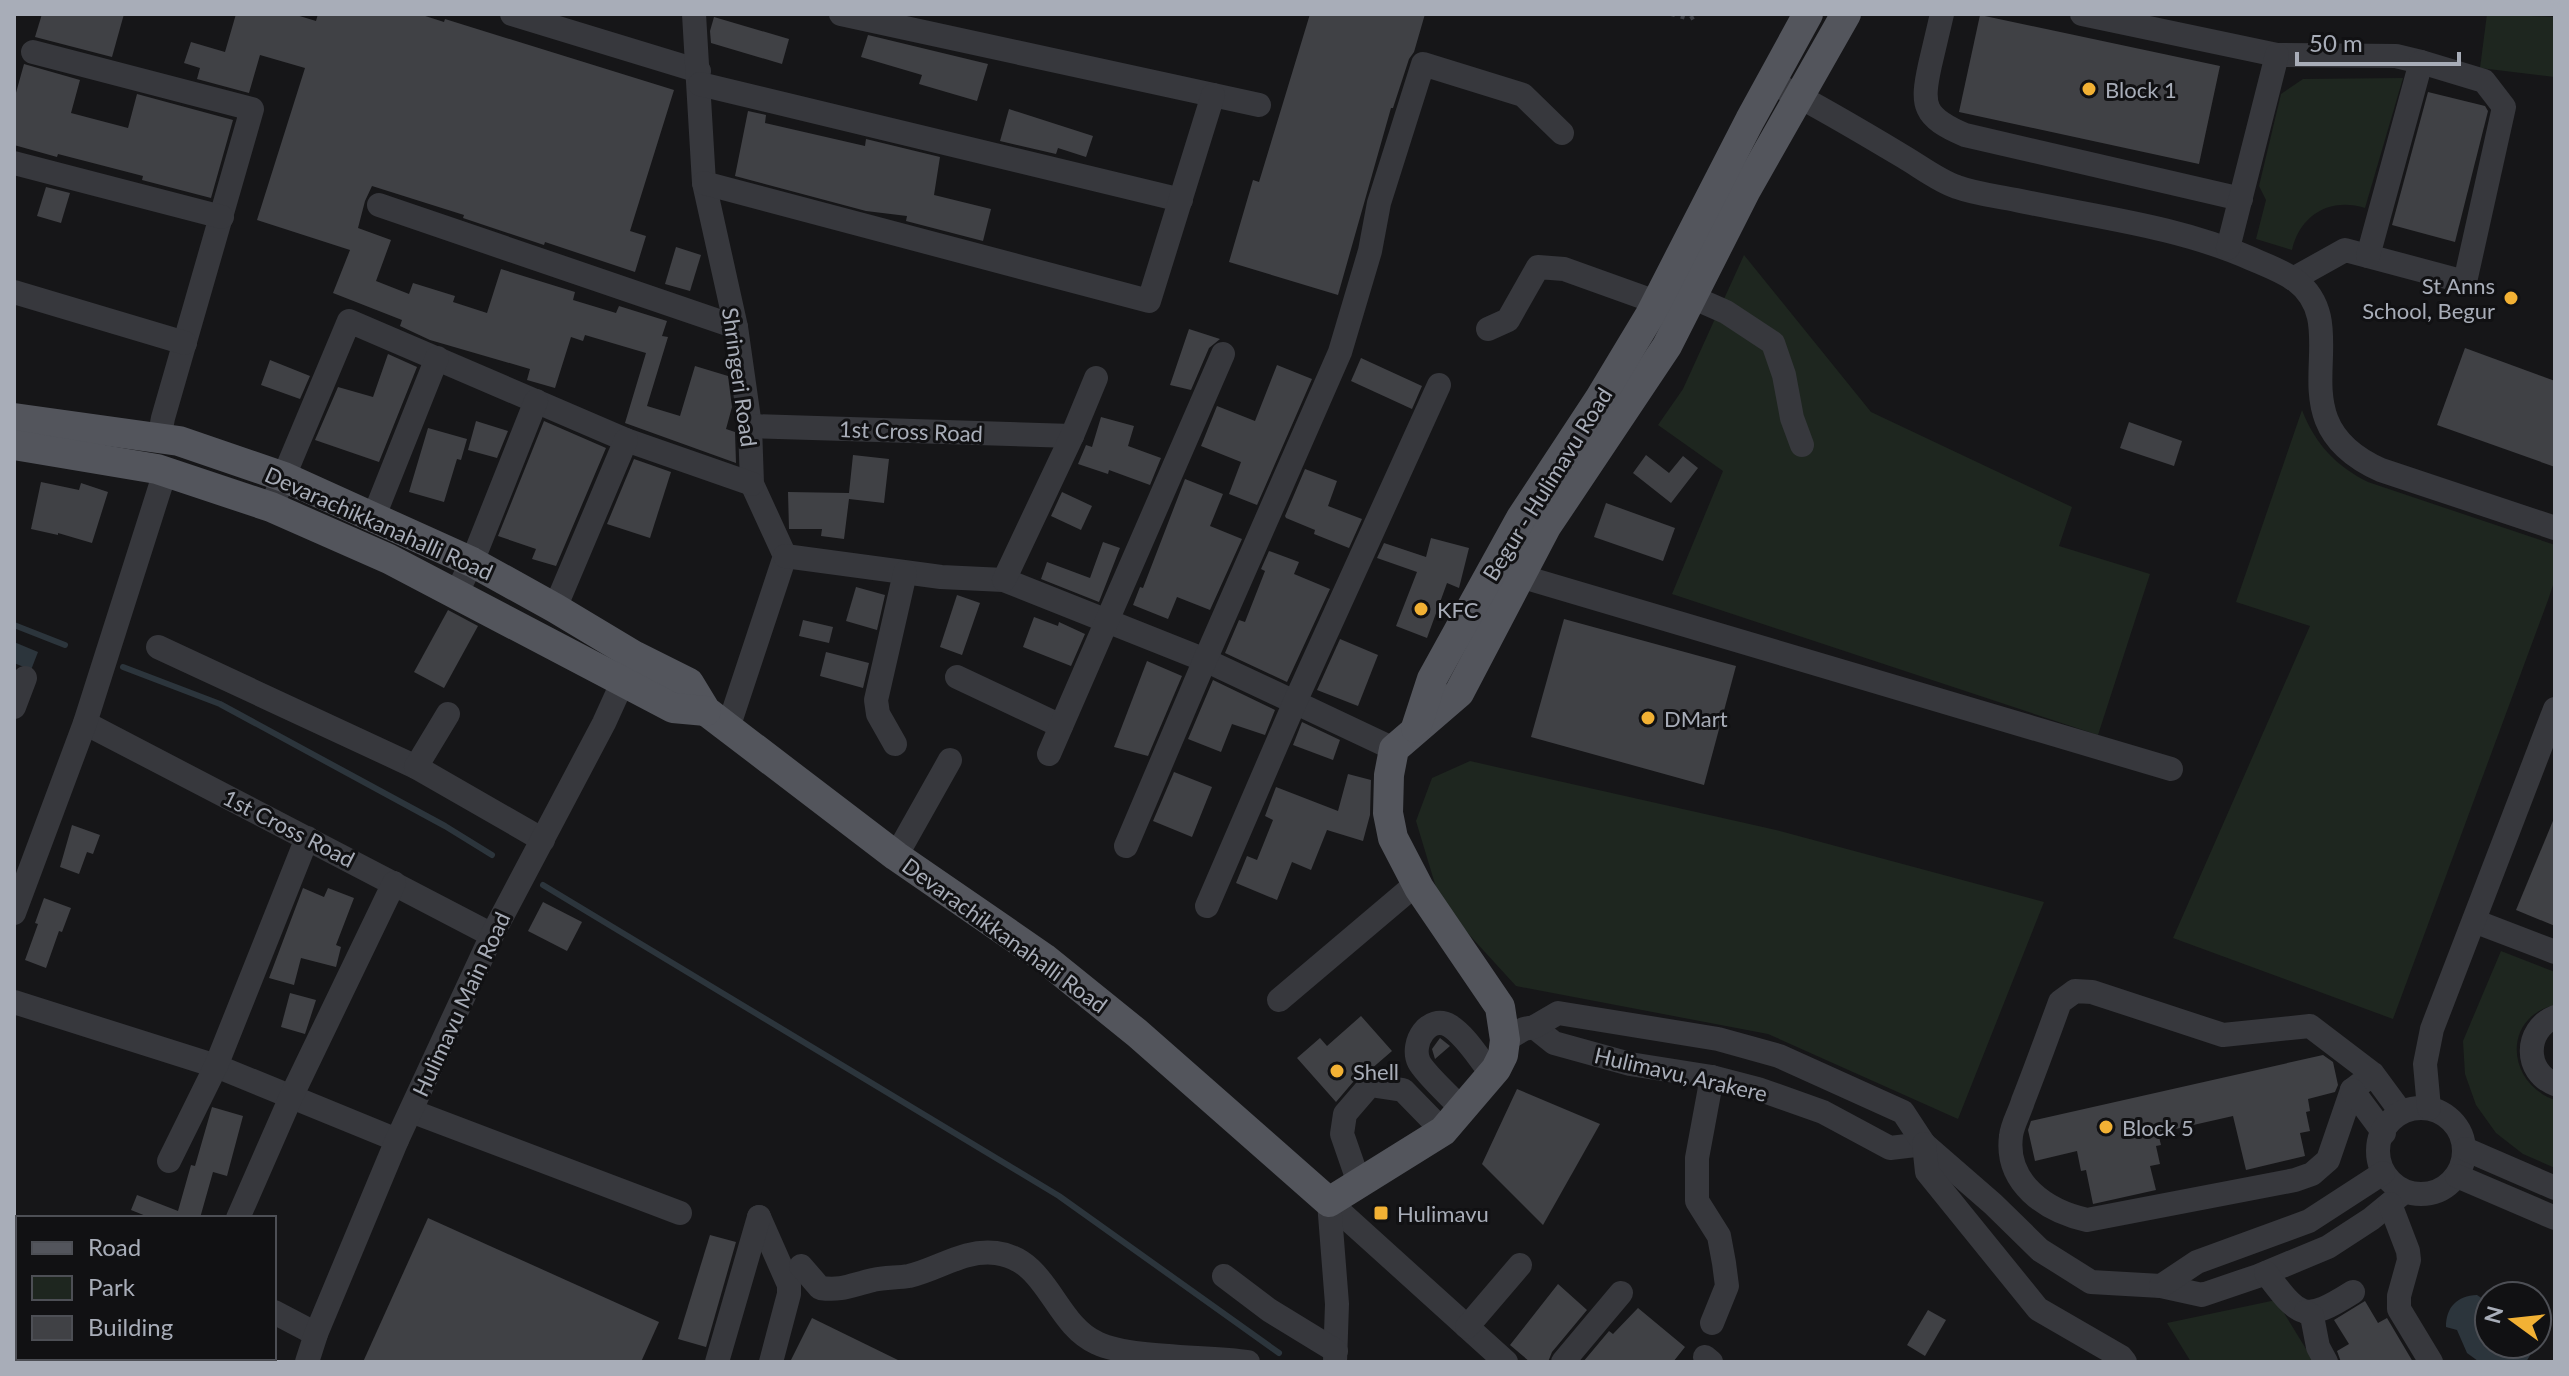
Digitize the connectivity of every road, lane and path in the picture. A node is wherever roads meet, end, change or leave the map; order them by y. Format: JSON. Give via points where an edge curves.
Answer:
{"nodes":[{"id":1,"x":512,"y":14,"type":"edge"},
{"id":2,"x":694,"y":14,"type":"edge"},
{"id":3,"x":841,"y":14,"type":"edge"},
{"id":4,"x":1671,"y":14,"type":"edge"},
{"id":5,"x":1698,"y":14,"type":"edge"},
{"id":6,"x":1808,"y":14,"type":"edge"},
{"id":7,"x":1846,"y":14,"type":"edge"},
{"id":8,"x":1942,"y":14,"type":"edge"},
{"id":9,"x":2082,"y":14,"type":"edge"},
{"id":10,"x":2191,"y":26,"type":"edge"},
{"id":11,"x":33,"y":52,"type":"dead end"},
{"id":12,"x":2277,"y":55,"type":"junction"},
{"id":13,"x":2421,"y":62,"type":"junction"},
{"id":14,"x":700,"y":78,"type":"junction"},
{"id":15,"x":1771,"y":81,"type":"junction"},
{"id":16,"x":1213,"y":95,"type":"junction"},
{"id":17,"x":1798,"y":96,"type":"junction"},
{"id":18,"x":1259,"y":105,"type":"dead end"},
{"id":19,"x":1562,"y":133,"type":"dead end"},
{"id":20,"x":14,"y":163,"type":"edge"},
{"id":21,"x":704,"y":183,"type":"junction"},
{"id":22,"x":2241,"y":199,"type":"junction"},
{"id":23,"x":1181,"y":200,"type":"junction"},
{"id":24,"x":379,"y":205,"type":"dead end"},
{"id":25,"x":222,"y":217,"type":"junction"},
{"id":26,"x":2228,"y":248,"type":"junction"},
{"id":27,"x":2368,"y":256,"type":"junction"},
{"id":28,"x":2293,"y":279,"type":"junction"},
{"id":29,"x":14,"y":292,"type":"edge"},
{"id":30,"x":1692,"y":297,"type":"junction"},
{"id":31,"x":1656,"y":302,"type":"junction"},
{"id":32,"x":736,"y":327,"type":"junction"},
{"id":33,"x":1488,"y":329,"type":"dead end"},
{"id":34,"x":185,"y":343,"type":"junction"},
{"id":35,"x":1223,"y":354,"type":"dead end"},
{"id":36,"x":437,"y":358,"type":"junction"},
{"id":37,"x":1096,"y":378,"type":"dead end"},
{"id":38,"x":1439,"y":385,"type":"dead end"},
{"id":39,"x":536,"y":401,"type":"junction"},
{"id":40,"x":14,"y":418,"type":"edge"},
{"id":41,"x":750,"y":426,"type":"junction"},
{"id":42,"x":1072,"y":436,"type":"junction"},
{"id":43,"x":159,"y":439,"type":"junction"},
{"id":44,"x":626,"y":440,"type":"junction"},
{"id":45,"x":14,"y":445,"type":"edge"},
{"id":46,"x":1802,"y":445,"type":"dead end"},
{"id":47,"x":165,"y":472,"type":"junction"},
{"id":48,"x":284,"y":477,"type":"junction"},
{"id":49,"x":752,"y":484,"type":"junction"},
{"id":50,"x":271,"y":507,"type":"junction"},
{"id":51,"x":374,"y":516,"type":"junction"},
{"id":52,"x":2555,"y":528,"type":"edge"},
{"id":53,"x":785,"y":556,"type":"junction"},
{"id":54,"x":472,"y":562,"type":"junction"},
{"id":55,"x":1508,"y":570,"type":"junction"},
{"id":56,"x":905,"y":573,"type":"junction"},
{"id":57,"x":1004,"y":580,"type":"junction"},
{"id":58,"x":456,"y":594,"type":"junction"},
{"id":59,"x":555,"y":608,"type":"junction"},
{"id":60,"x":1107,"y":621,"type":"junction"},
{"id":61,"x":158,"y":647,"type":"dead end"},
{"id":62,"x":1205,"y":660,"type":"junction"},
{"id":63,"x":629,"y":669,"type":"junction"},
{"id":64,"x":957,"y":677,"type":"dead end"},
{"id":65,"x":25,"y":678,"type":"dead end"},
{"id":66,"x":1295,"y":702,"type":"junction"},
{"id":67,"x":14,"y":707,"type":"edge"},
{"id":68,"x":2555,"y":709,"type":"edge"},
{"id":69,"x":448,"y":714,"type":"dead end"},
{"id":70,"x":717,"y":719,"type":"junction"},
{"id":71,"x":85,"y":723,"type":"junction"},
{"id":72,"x":1061,"y":726,"type":"junction"},
{"id":73,"x":895,"y":744,"type":"dead end"},
{"id":74,"x":1394,"y":749,"type":"junction"},
{"id":75,"x":1049,"y":754,"type":"dead end"},
{"id":76,"x":950,"y":760,"type":"dead end"},
{"id":77,"x":416,"y":767,"type":"junction"},
{"id":78,"x":2171,"y":769,"type":"dead end"},
{"id":79,"x":307,"y":838,"type":"junction"},
{"id":80,"x":543,"y":840,"type":"junction"},
{"id":81,"x":1126,"y":846,"type":"dead end"},
{"id":82,"x":896,"y":856,"type":"junction"},
{"id":83,"x":394,"y":883,"type":"junction"},
{"id":84,"x":1416,"y":884,"type":"junction"},
{"id":85,"x":1207,"y":906,"type":"dead end"},
{"id":86,"x":14,"y":913,"type":"edge"},
{"id":87,"x":2474,"y":921,"type":"junction"},
{"id":88,"x":492,"y":935,"type":"junction"},
{"id":89,"x":2555,"y":952,"type":"edge"},
{"id":90,"x":1279,"y":1000,"type":"dead end"},
{"id":91,"x":14,"y":1002,"type":"edge"},
{"id":92,"x":2555,"y":1017,"type":"edge"},
{"id":93,"x":1534,"y":1027,"type":"junction"},
{"id":94,"x":1505,"y":1040,"type":"junction"},
{"id":95,"x":216,"y":1066,"type":"junction"},
{"id":96,"x":1492,"y":1074,"type":"junction"},
{"id":97,"x":2373,"y":1074,"type":"junction"},
{"id":98,"x":1712,"y":1077,"type":"junction"},
{"id":99,"x":2555,"y":1084,"type":"edge"},
{"id":100,"x":2352,"y":1090,"type":"junction"},
{"id":101,"x":291,"y":1097,"type":"junction"},
{"id":102,"x":2429,"y":1108,"type":"junction"},
{"id":103,"x":411,"y":1111,"type":"junction"},
{"id":104,"x":2401,"y":1112,"type":"junction"},
{"id":105,"x":1453,"y":1120,"type":"junction"},
{"id":106,"x":2384,"y":1133,"type":"junction"},
{"id":107,"x":397,"y":1140,"type":"junction"},
{"id":108,"x":1924,"y":1144,"type":"junction"},
{"id":109,"x":2465,"y":1149,"type":"junction"},
{"id":110,"x":169,"y":1161,"type":"dead end"},
{"id":111,"x":2383,"y":1173,"type":"junction"},
{"id":112,"x":2457,"y":1176,"type":"junction"},
{"id":113,"x":1359,"y":1183,"type":"junction"},
{"id":114,"x":2555,"y":1188,"type":"edge"},
{"id":115,"x":2397,"y":1198,"type":"junction"},
{"id":116,"x":1329,"y":1202,"type":"junction"},
{"id":117,"x":680,"y":1213,"type":"dead end"},
{"id":118,"x":239,"y":1216,"type":"edge"},
{"id":119,"x":2555,"y":1218,"type":"edge"},
{"id":120,"x":1520,"y":1265,"type":"dead end"},
{"id":121,"x":801,"y":1266,"type":"dead end"},
{"id":122,"x":2266,"y":1273,"type":"junction"},
{"id":123,"x":1224,"y":1276,"type":"dead end"},
{"id":124,"x":2161,"y":1286,"type":"junction"},
{"id":125,"x":2353,"y":1292,"type":"dead end"},
{"id":126,"x":1621,"y":1293,"type":"dead end"},
{"id":127,"x":2306,"y":1312,"type":"junction"},
{"id":128,"x":276,"y":1313,"type":"edge"},
{"id":129,"x":1712,"y":1323,"type":"dead end"},
{"id":130,"x":1467,"y":1327,"type":"junction"},
{"id":131,"x":316,"y":1334,"type":"junction"},
{"id":132,"x":1336,"y":1356,"type":"edge"},
{"id":133,"x":307,"y":1362,"type":"edge"},
{"id":134,"x":717,"y":1362,"type":"edge"},
{"id":135,"x":771,"y":1362,"type":"edge"},
{"id":136,"x":1248,"y":1362,"type":"edge"},
{"id":137,"x":1506,"y":1362,"type":"edge"},
{"id":138,"x":1563,"y":1362,"type":"edge"},
{"id":139,"x":2125,"y":1362,"type":"edge"},
{"id":140,"x":2326,"y":1362,"type":"edge"},
{"id":141,"x":2431,"y":1362,"type":"edge"}],
"edges":[{"from":1,"to":14,"type":"street"},
{"from":2,"to":14,"type":"street","name":"Shringeri Road"},
{"from":3,"to":16,"type":"street"},
{"from":4,"to":5,"type":"path","via":[[1690,19]]},
{"from":6,"to":15,"type":"main road","name":"Begur - Hulimavu Road"},
{"from":7,"to":17,"type":"main road","name":"Begur - Hulimavu Road"},
{"from":8,"to":22,"type":"street","via":[[1923,95],[1931,113],[1948,127]]},
{"from":9,"to":10,"type":"street"},
{"from":10,"to":12,"type":"street"},
{"from":11,"to":25,"type":"street","via":[[252,109]]},
{"from":12,"to":13,"type":"street","via":[[2396,56]]},
{"from":12,"to":22,"type":"street"},
{"from":13,"to":27,"type":"street"},
{"from":13,"to":27,"type":"street","via":[[2484,81],[2504,107],[2465,282]]},
{"from":14,"to":21,"type":"street","name":"Shringeri Road"},
{"from":14,"to":23,"type":"street"},
{"from":15,"to":17,"type":"street"},
{"from":15,"to":31,"type":"main road","name":"Begur - Hulimavu Road"},
{"from":16,"to":18,"type":"street"},
{"from":16,"to":23,"type":"street"},
{"from":17,"to":26,"type":"street","via":[[1955,187]]},
{"from":17,"to":30,"type":"main road","name":"Begur - Hulimavu Road"},
{"from":19,"to":62,"type":"street","via":[[1523,95],[1423,64],[1340,352]]},
{"from":20,"to":25,"type":"street"},
{"from":21,"to":23,"type":"street","via":[[1149,301]]},
{"from":21,"to":32,"type":"street","name":"Shringeri Road"},
{"from":22,"to":26,"type":"street"},
{"from":24,"to":32,"type":"street"},
{"from":25,"to":34,"type":"street"},
{"from":26,"to":28,"type":"street"},
{"from":27,"to":28,"type":"street","via":[[2345,250]]},
{"from":28,"to":52,"type":"street","via":[[2317,309],[2322,332],[2320,398],[2329,425],[2346,447],[2381,470]]},
{"from":29,"to":34,"type":"street"},
{"from":30,"to":46,"type":"street","via":[[1773,343]]},
{"from":30,"to":55,"type":"main road","name":"Begur - Hulimavu Road","via":[[1667,346],[1546,527]]},
{"from":31,"to":33,"type":"street","via":[[1564,269],[1538,267],[1508,320]]},
{"from":31,"to":55,"type":"main road","name":"Begur - Hulimavu Road","via":[[1521,518]]},
{"from":32,"to":41,"type":"street","name":"Shringeri Road"},
{"from":34,"to":43,"type":"street"},
{"from":35,"to":60,"type":"street"},
{"from":36,"to":39,"type":"street"},
{"from":36,"to":48,"type":"street","via":[[349,321]]},
{"from":36,"to":51,"type":"street"},
{"from":37,"to":42,"type":"street"},
{"from":38,"to":66,"type":"street"},
{"from":39,"to":44,"type":"street"},
{"from":39,"to":54,"type":"street"},
{"from":40,"to":43,"type":"main road","name":"Devarachikkanahalli Road"},
{"from":41,"to":42,"type":"street","name":"1st Cross Road"},
{"from":41,"to":49,"type":"street","name":"Shringeri Road"},
{"from":42,"to":57,"type":"street"},
{"from":43,"to":48,"type":"main road","name":"Devarachikkanahalli Road"},
{"from":44,"to":49,"type":"street"},
{"from":44,"to":59,"type":"street"},
{"from":45,"to":47,"type":"main road","name":"Devarachikkanahalli Road"},
{"from":47,"to":50,"type":"main road","name":"Devarachikkanahalli Road"},
{"from":47,"to":71,"type":"street"},
{"from":48,"to":50,"type":"street"},
{"from":48,"to":51,"type":"main road","name":"Devarachikkanahalli Road"},
{"from":49,"to":53,"type":"street","name":"Shringeri Road"},
{"from":50,"to":58,"type":"main road","name":"Devarachikkanahalli Road"},
{"from":51,"to":54,"type":"main road","name":"Devarachikkanahalli Road"},
{"from":53,"to":56,"type":"street"},
{"from":53,"to":70,"type":"street"},
{"from":54,"to":58,"type":"street"},
{"from":54,"to":59,"type":"main road","name":"Devarachikkanahalli Road"},
{"from":55,"to":74,"type":"main road","name":"Begur - Hulimavu Road","via":[[1432,679],[1416,728]]},
{"from":55,"to":78,"type":"street"},
{"from":56,"to":57,"type":"street"},
{"from":56,"to":73,"type":"street","via":[[876,700]]},
{"from":57,"to":60,"type":"street"},
{"from":58,"to":63,"type":"main road","name":"Devarachikkanahalli Road"},
{"from":59,"to":63,"type":"main road","name":"Devarachikkanahalli Road"},
{"from":60,"to":62,"type":"street"},
{"from":60,"to":72,"type":"street"},
{"from":61,"to":77,"type":"street"},
{"from":62,"to":66,"type":"street"},
{"from":62,"to":81,"type":"street"},
{"from":63,"to":70,"type":"main road","name":"Devarachikkanahalli Road","via":[[673,708]]},
{"from":63,"to":80,"type":"street","name":"Hulimavu Main Road"},
{"from":64,"to":72,"type":"street"},
{"from":65,"to":67,"type":"street"},
{"from":66,"to":74,"type":"street"},
{"from":66,"to":85,"type":"street"},
{"from":68,"to":87,"type":"street"},
{"from":69,"to":77,"type":"street"},
{"from":70,"to":82,"type":"main road","name":"Devarachikkanahalli Road"},
{"from":71,"to":79,"type":"street","name":"1st Cross Road"},
{"from":71,"to":86,"type":"street"},
{"from":72,"to":75,"type":"street"},
{"from":74,"to":84,"type":"main road","via":[[1388,813],[1393,838]]},
{"from":76,"to":82,"type":"street"},
{"from":77,"to":80,"type":"street"},
{"from":79,"to":83,"type":"street","name":"1st Cross Road"},
{"from":79,"to":95,"type":"street"},
{"from":80,"to":88,"type":"street","name":"Hulimavu Main Road"},
{"from":82,"to":116,"type":"main road","name":"Devarachikkanahalli Road","via":[[1044,958]]},
{"from":83,"to":88,"type":"street","name":"1st Cross Road"},
{"from":83,"to":101,"type":"street"},
{"from":84,"to":90,"type":"street"},
{"from":84,"to":94,"type":"main road","via":[[1500,1007]]},
{"from":87,"to":89,"type":"street"},
{"from":87,"to":102,"type":"street","via":[[2427,1047]]},
{"from":88,"to":103,"type":"street","name":"Hulimavu Main Road"},
{"from":91,"to":95,"type":"street"},
{"from":92,"to":99,"type":"street","via":[[2540,1027],[2531,1047],[2535,1068]]},
{"from":93,"to":94,"type":"street"},
{"from":93,"to":98,"type":"street","name":"Hulimavu, Arakere","via":[[1554,1043],[1630,1064]]},
{"from":93,"to":108,"type":"street","name":"Hulimavu, Arakere","via":[[1558,1013],[1718,1039],[1779,1056],[1903,1112]]},
{"from":94,"to":96,"type":"main road"},
{"from":95,"to":101,"type":"street"},
{"from":95,"to":110,"type":"street"},
{"from":96,"to":105,"type":"main road"},
{"from":96,"to":105,"type":"street","via":[[1446,1023],[1433,1023],[1422,1033],[1416,1044],[1419,1062]]},
{"from":97,"to":100,"type":"street"},
{"from":97,"to":100,"type":"street","via":[[2310,1026],[2223,1035],[2075,991],[2060,1002],[2011,1136],[2014,1167],[2035,1197],[2087,1220],[2295,1180],[2328,1160]]},
{"from":97,"to":104,"type":"street"},
{"from":98,"to":108,"type":"street","name":"Hulimavu, Arakere","via":[[1823,1112],[1890,1148]]},
{"from":98,"to":129,"type":"street","via":[[1697,1158],[1697,1201],[1719,1236],[1727,1286]]},
{"from":100,"to":106,"type":"street"},
{"from":101,"to":107,"type":"street"},
{"from":101,"to":118,"type":"street"},
{"from":102,"to":104,"type":"street"},
{"from":102,"to":109,"type":"street","via":[[2454,1123]]},
{"from":103,"to":107,"type":"street","name":"Hulimavu Main Road"},
{"from":103,"to":117,"type":"street"},
{"from":104,"to":106,"type":"street"},
{"from":105,"to":113,"type":"main road"},
{"from":105,"to":113,"type":"street","via":[[1403,1090],[1370,1085],[1345,1114],[1342,1134]]},
{"from":106,"to":111,"type":"street","via":[[2377,1147]]},
{"from":107,"to":131,"type":"street","name":"Hulimavu Main Road"},
{"from":108,"to":124,"type":"street","via":[[2040,1250],[2091,1282]]},
{"from":108,"to":139,"type":"street","via":[[1927,1172],[2038,1309]]},
{"from":109,"to":112,"type":"street"},
{"from":109,"to":114,"type":"street"},
{"from":111,"to":115,"type":"street"},
{"from":111,"to":124,"type":"street","via":[[2309,1221],[2197,1262]]},
{"from":112,"to":115,"type":"street","via":[[2433,1193]]},
{"from":112,"to":119,"type":"street"},
{"from":113,"to":116,"type":"main road"},
{"from":115,"to":122,"type":"street","via":[[2328,1247]]},
{"from":115,"to":141,"type":"street","via":[[2408,1251],[2399,1309]]},
{"from":116,"to":130,"type":"street"},
{"from":116,"to":132,"type":"street"},
{"from":120,"to":130,"type":"street"},
{"from":121,"to":136,"type":"street","via":[[820,1288],[841,1290],[909,1276],[966,1255],[998,1253],[1028,1265],[1072,1325],[1097,1343],[1124,1351]]},
{"from":122,"to":124,"type":"street","via":[[2202,1295]]},
{"from":122,"to":127,"type":"street","via":[[2290,1305]]},
{"from":123,"to":132,"type":"street"},
{"from":125,"to":127,"type":"street","via":[[2322,1312]]},
{"from":126,"to":138,"type":"street"},
{"from":127,"to":140,"type":"street","via":[[2312,1316]]},
{"from":128,"to":131,"type":"street"},
{"from":130,"to":137,"type":"street"},
{"from":131,"to":133,"type":"street","name":"Hulimavu Main Road"},
{"from":134,"to":135,"type":"street","via":[[759,1217],[789,1285]]}]}
